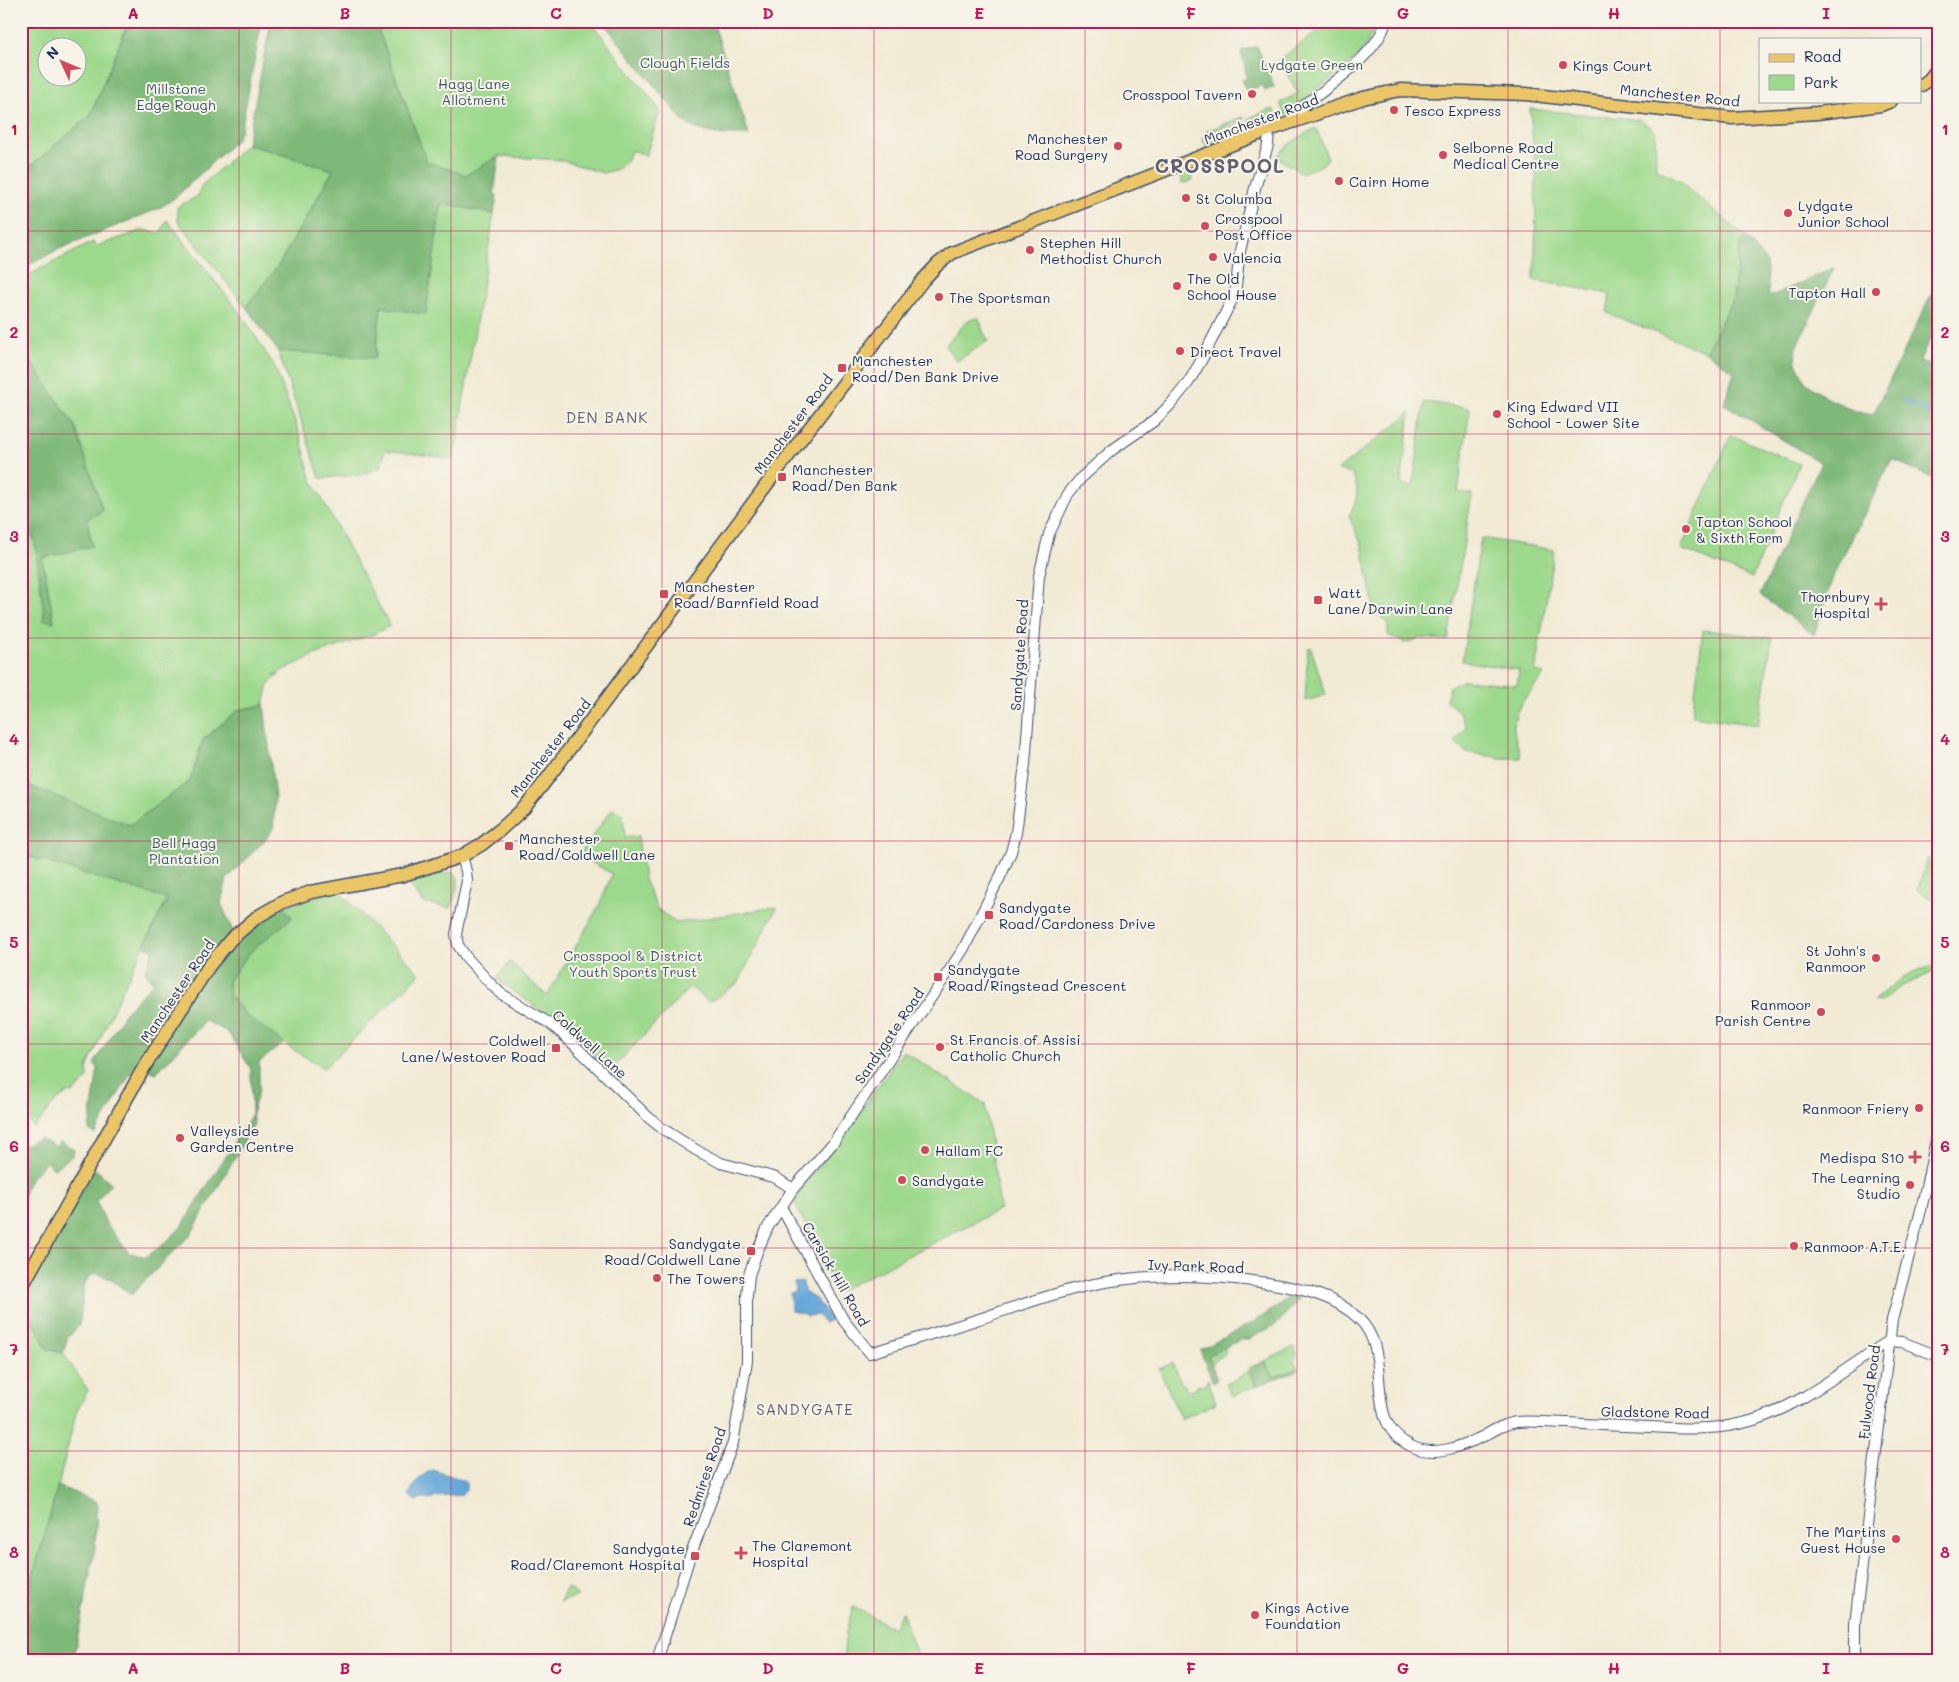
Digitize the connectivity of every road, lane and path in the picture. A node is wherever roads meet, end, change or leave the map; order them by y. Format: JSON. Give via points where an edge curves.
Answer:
{"nodes":[{"id":1,"x":1386,"y":21,"type":"edge"},
{"id":2,"x":1938,"y":68,"type":"edge"},
{"id":3,"x":1922,"y":85,"type":"edge"},
{"id":4,"x":1309,"y":101,"type":"junction"},
{"id":5,"x":1888,"y":102,"type":"edge"},
{"id":6,"x":1310,"y":117,"type":"junction"},
{"id":7,"x":1292,"y":123,"type":"junction"},
{"id":8,"x":1268,"y":130,"type":"junction"},
{"id":9,"x":462,"y":856,"type":"junction"},
{"id":10,"x":1938,"y":1131,"type":"edge"},
{"id":11,"x":793,"y":1189,"type":"junction"},
{"id":12,"x":781,"y":1207,"type":"junction"},
{"id":13,"x":21,"y":1288,"type":"edge"},
{"id":14,"x":1889,"y":1341,"type":"junction"},
{"id":15,"x":870,"y":1353,"type":"joint"},
{"id":16,"x":1938,"y":1356,"type":"edge"},
{"id":17,"x":1430,"y":1452,"type":"joint"},
{"id":18,"x":657,"y":1661,"type":"edge"},
{"id":19,"x":1855,"y":1661,"type":"edge"}],
"edges":[{"from":1,"to":4,"type":"street","via":[[1377,42]]},
{"from":2,"to":3,"type":"main road"},
{"from":4,"to":6,"type":"street"},
{"from":4,"to":7,"type":"street","via":[[1298,110]]},
{"from":5,"to":6,"type":"main road","name":"Manchester Road","via":[[1816,113],[1732,118],[1526,94],[1412,89],[1378,94]]},
{"from":6,"to":7,"type":"main road","name":"Manchester Road"},
{"from":7,"to":8,"type":"main road","name":"Manchester Road"},
{"from":8,"to":9,"type":"main road","name":"Manchester Road","via":[[958,249],[938,264],[800,440],[524,808],[482,844]]},
{"from":8,"to":11,"type":"street","name":"Sandygate Road","via":[[1268,145],[1240,251],[1235,294],[1201,361],[1188,383],[1154,421],[1081,478],[1068,494],[1049,534],[1039,576],[1019,816],[1011,852],[1001,875],[964,948],[934,994],[834,1143]]},
{"from":9,"to":11,"type":"street","name":"Coldwell Lane","via":[[467,881],[456,934],[458,945],[488,982],[566,1037],[663,1129],[721,1163],[776,1178]]},
{"from":9,"to":13,"type":"main road","name":"Manchester Road","via":[[403,875],[311,892],[283,902],[257,917],[230,939],[142,1070]]},
{"from":10,"to":14,"type":"street","name":"Fulwood Road","via":[[1895,1303]]},
{"from":11,"to":12,"type":"street","name":"Redmires Road"},
{"from":12,"to":15,"type":"street","name":"Carsick Hill Road","via":[[844,1321]]},
{"from":12,"to":18,"type":"street","name":"Redmires Road","via":[[765,1233],[749,1275],[747,1361],[733,1444],[689,1559]]},
{"from":14,"to":16,"type":"street","via":[[1902,1342]]},
{"from":14,"to":17,"type":"street","name":"Gladstone Road","via":[[1812,1392],[1754,1420],[1693,1429],[1518,1422],[1458,1446]]},
{"from":14,"to":19,"type":"street","name":"Fulwood Road","via":[[1855,1623]]},
{"from":15,"to":17,"type":"street","name":"Ivy Park Road","via":[[1028,1302],[1104,1282],[1152,1277],[1203,1277],[1296,1288],[1340,1305],[1358,1317],[1368,1329],[1375,1341],[1380,1400],[1387,1421],[1396,1436],[1406,1444]]}]}
